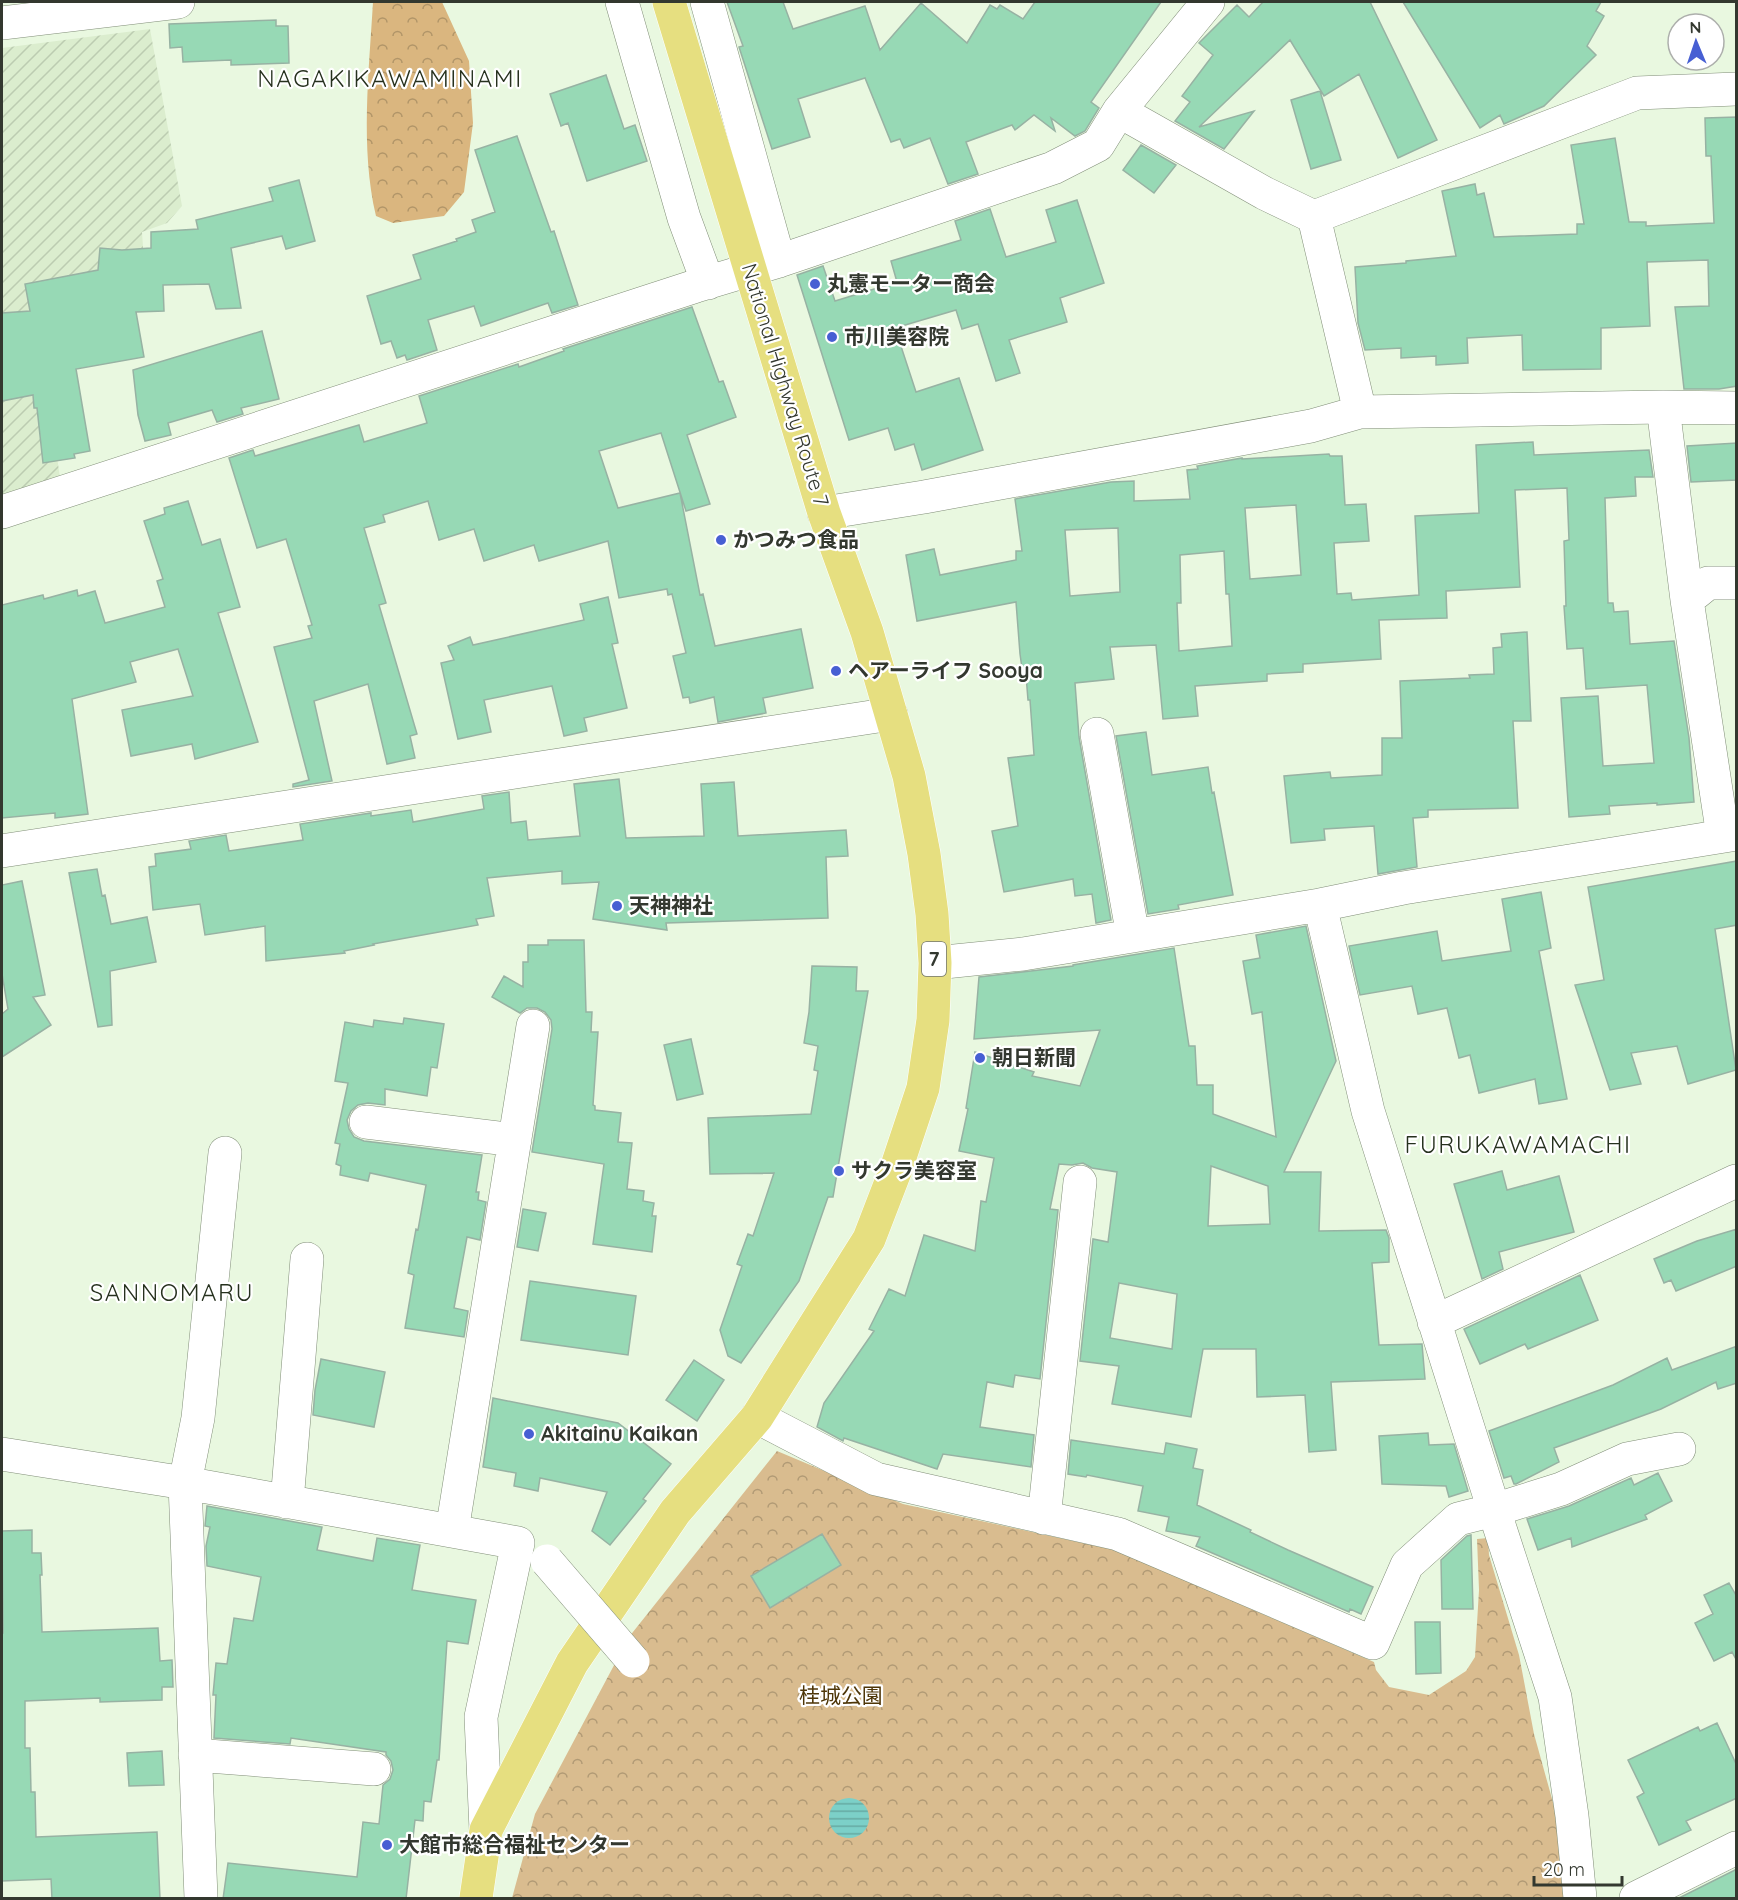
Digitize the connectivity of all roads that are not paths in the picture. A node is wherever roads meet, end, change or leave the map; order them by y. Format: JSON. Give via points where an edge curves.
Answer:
{"nodes":[{"id":1,"x":178,"y":2,"type":"edge"},
{"id":2,"x":622,"y":2,"type":"edge"},
{"id":3,"x":669,"y":2,"type":"edge"},
{"id":4,"x":707,"y":2,"type":"edge"},
{"id":5,"x":1208,"y":2,"type":"edge"},
{"id":6,"x":2,"y":23,"type":"edge"},
{"id":7,"x":1737,"y":89,"type":"edge"},
{"id":8,"x":1119,"y":111,"type":"junction"},
{"id":9,"x":1314,"y":217,"type":"junction"},
{"id":10,"x":764,"y":266,"type":"junction"},
{"id":11,"x":708,"y":283,"type":"junction"},
{"id":12,"x":1663,"y":407,"type":"junction"},
{"id":13,"x":1737,"y":408,"type":"edge"},
{"id":14,"x":1360,"y":412,"type":"junction"},
{"id":15,"x":2,"y":512,"type":"edge"},
{"id":16,"x":824,"y":513,"type":"junction"},
{"id":17,"x":1737,"y":584,"type":"edge"},
{"id":18,"x":1687,"y":600,"type":"junction"},
{"id":19,"x":891,"y":714,"type":"junction"},
{"id":20,"x":1097,"y":734,"type":"dead end"},
{"id":21,"x":1730,"y":835,"type":"edge"},
{"id":22,"x":2,"y":851,"type":"edge"},
{"id":23,"x":1320,"y":905,"type":"junction"},
{"id":24,"x":1133,"y":936,"type":"junction"},
{"id":25,"x":934,"y":963,"type":"junction"},
{"id":26,"x":533,"y":1026,"type":"dead end"},
{"id":27,"x":366,"y":1122,"type":"dead end"},
{"id":28,"x":515,"y":1140,"type":"junction"},
{"id":29,"x":225,"y":1153,"type":"dead end"},
{"id":30,"x":1737,"y":1181,"type":"edge"},
{"id":31,"x":1080,"y":1182,"type":"dead end"},
{"id":32,"x":307,"y":1259,"type":"dead end"},
{"id":33,"x":1434,"y":1322,"type":"junction"},
{"id":34,"x":757,"y":1418,"type":"junction"},
{"id":35,"x":1679,"y":1449,"type":"dead end"},
{"id":36,"x":2,"y":1454,"type":"edge"},
{"id":37,"x":185,"y":1483,"type":"junction"},
{"id":38,"x":287,"y":1502,"type":"junction"},
{"id":39,"x":1494,"y":1510,"type":"junction"},
{"id":40,"x":1044,"y":1518,"type":"junction"},
{"id":41,"x":452,"y":1532,"type":"junction"},
{"id":42,"x":518,"y":1544,"type":"junction"},
{"id":43,"x":633,"y":1661,"type":"dead end"},
{"id":44,"x":195,"y":1755,"type":"junction"},
{"id":45,"x":374,"y":1770,"type":"dead end"},
{"id":46,"x":486,"y":1830,"type":"junction"},
{"id":47,"x":1737,"y":1848,"type":"edge"},
{"id":48,"x":201,"y":1899,"type":"edge"},
{"id":49,"x":476,"y":1899,"type":"edge"},
{"id":50,"x":1580,"y":1899,"type":"edge"},
{"id":51,"x":1636,"y":1899,"type":"edge"}],
"edges":[{"from":1,"to":6,"type":"street"},
{"from":2,"to":11,"type":"street","via":[[684,218]]},
{"from":3,"to":10,"type":"highway","name":"National Highway Route 7","number":"7"},
{"from":4,"to":10,"type":"street"},
{"from":5,"to":8,"type":"street"},
{"from":7,"to":9,"type":"street","via":[[1637,93]]},
{"from":8,"to":9,"type":"street"},
{"from":8,"to":10,"type":"street","via":[[1098,144],[1053,168]]},
{"from":9,"to":14,"type":"street"},
{"from":10,"to":11,"type":"street"},
{"from":10,"to":16,"type":"highway","name":"National Highway Route 7","number":"7"},
{"from":11,"to":15,"type":"street"},
{"from":12,"to":13,"type":"street"},
{"from":12,"to":14,"type":"street"},
{"from":12,"to":18,"type":"street"},
{"from":14,"to":16,"type":"street","via":[[1311,426]]},
{"from":16,"to":19,"type":"highway","name":"National Highway Route 7","number":"7","via":[[867,632]]},
{"from":17,"to":18,"type":"street","via":[[1708,583]]},
{"from":18,"to":21,"type":"street"},
{"from":19,"to":22,"type":"street"},
{"from":19,"to":25,"type":"highway","name":"National Highway Route 7","number":"7","via":[[909,776],[924,854]]},
{"from":20,"to":24,"type":"street"},
{"from":21,"to":23,"type":"street"},
{"from":23,"to":24,"type":"street"},
{"from":23,"to":33,"type":"street","via":[[1368,1111]]},
{"from":24,"to":25,"type":"street","via":[[1023,954]]},
{"from":25,"to":34,"type":"highway","name":"National Highway Route 7","number":"7","via":[[933,1020],[923,1088],[869,1239]]},
{"from":26,"to":28,"type":"street"},
{"from":27,"to":28,"type":"street"},
{"from":28,"to":41,"type":"street"},
{"from":29,"to":37,"type":"street","via":[[198,1418]]},
{"from":30,"to":33,"type":"street"},
{"from":31,"to":40,"type":"street"},
{"from":32,"to":38,"type":"street"},
{"from":33,"to":39,"type":"street"},
{"from":34,"to":40,"type":"street","via":[[876,1479]]},
{"from":34,"to":46,"type":"highway","name":"National Highway Route 7","number":"7","via":[[675,1512],[572,1663]]},
{"from":35,"to":39,"type":"street","via":[[1627,1459],[1561,1489]]},
{"from":36,"to":37,"type":"street"},
{"from":37,"to":38,"type":"street"},
{"from":37,"to":44,"type":"street"},
{"from":38,"to":41,"type":"street"},
{"from":39,"to":40,"type":"street","via":[[1458,1519],[1407,1565],[1373,1643],[1118,1534]]},
{"from":39,"to":50,"type":"street","via":[[1555,1697]]},
{"from":41,"to":42,"type":"street"},
{"from":42,"to":43,"type":"street","bridge":true,"via":[[537,1549]]},
{"from":42,"to":46,"type":"street","via":[[481,1717]]},
{"from":44,"to":45,"type":"street"},
{"from":44,"to":48,"type":"street"},
{"from":46,"to":49,"type":"highway","name":"National Highway Route 7","number":"7"},
{"from":47,"to":51,"type":"street"}]}
